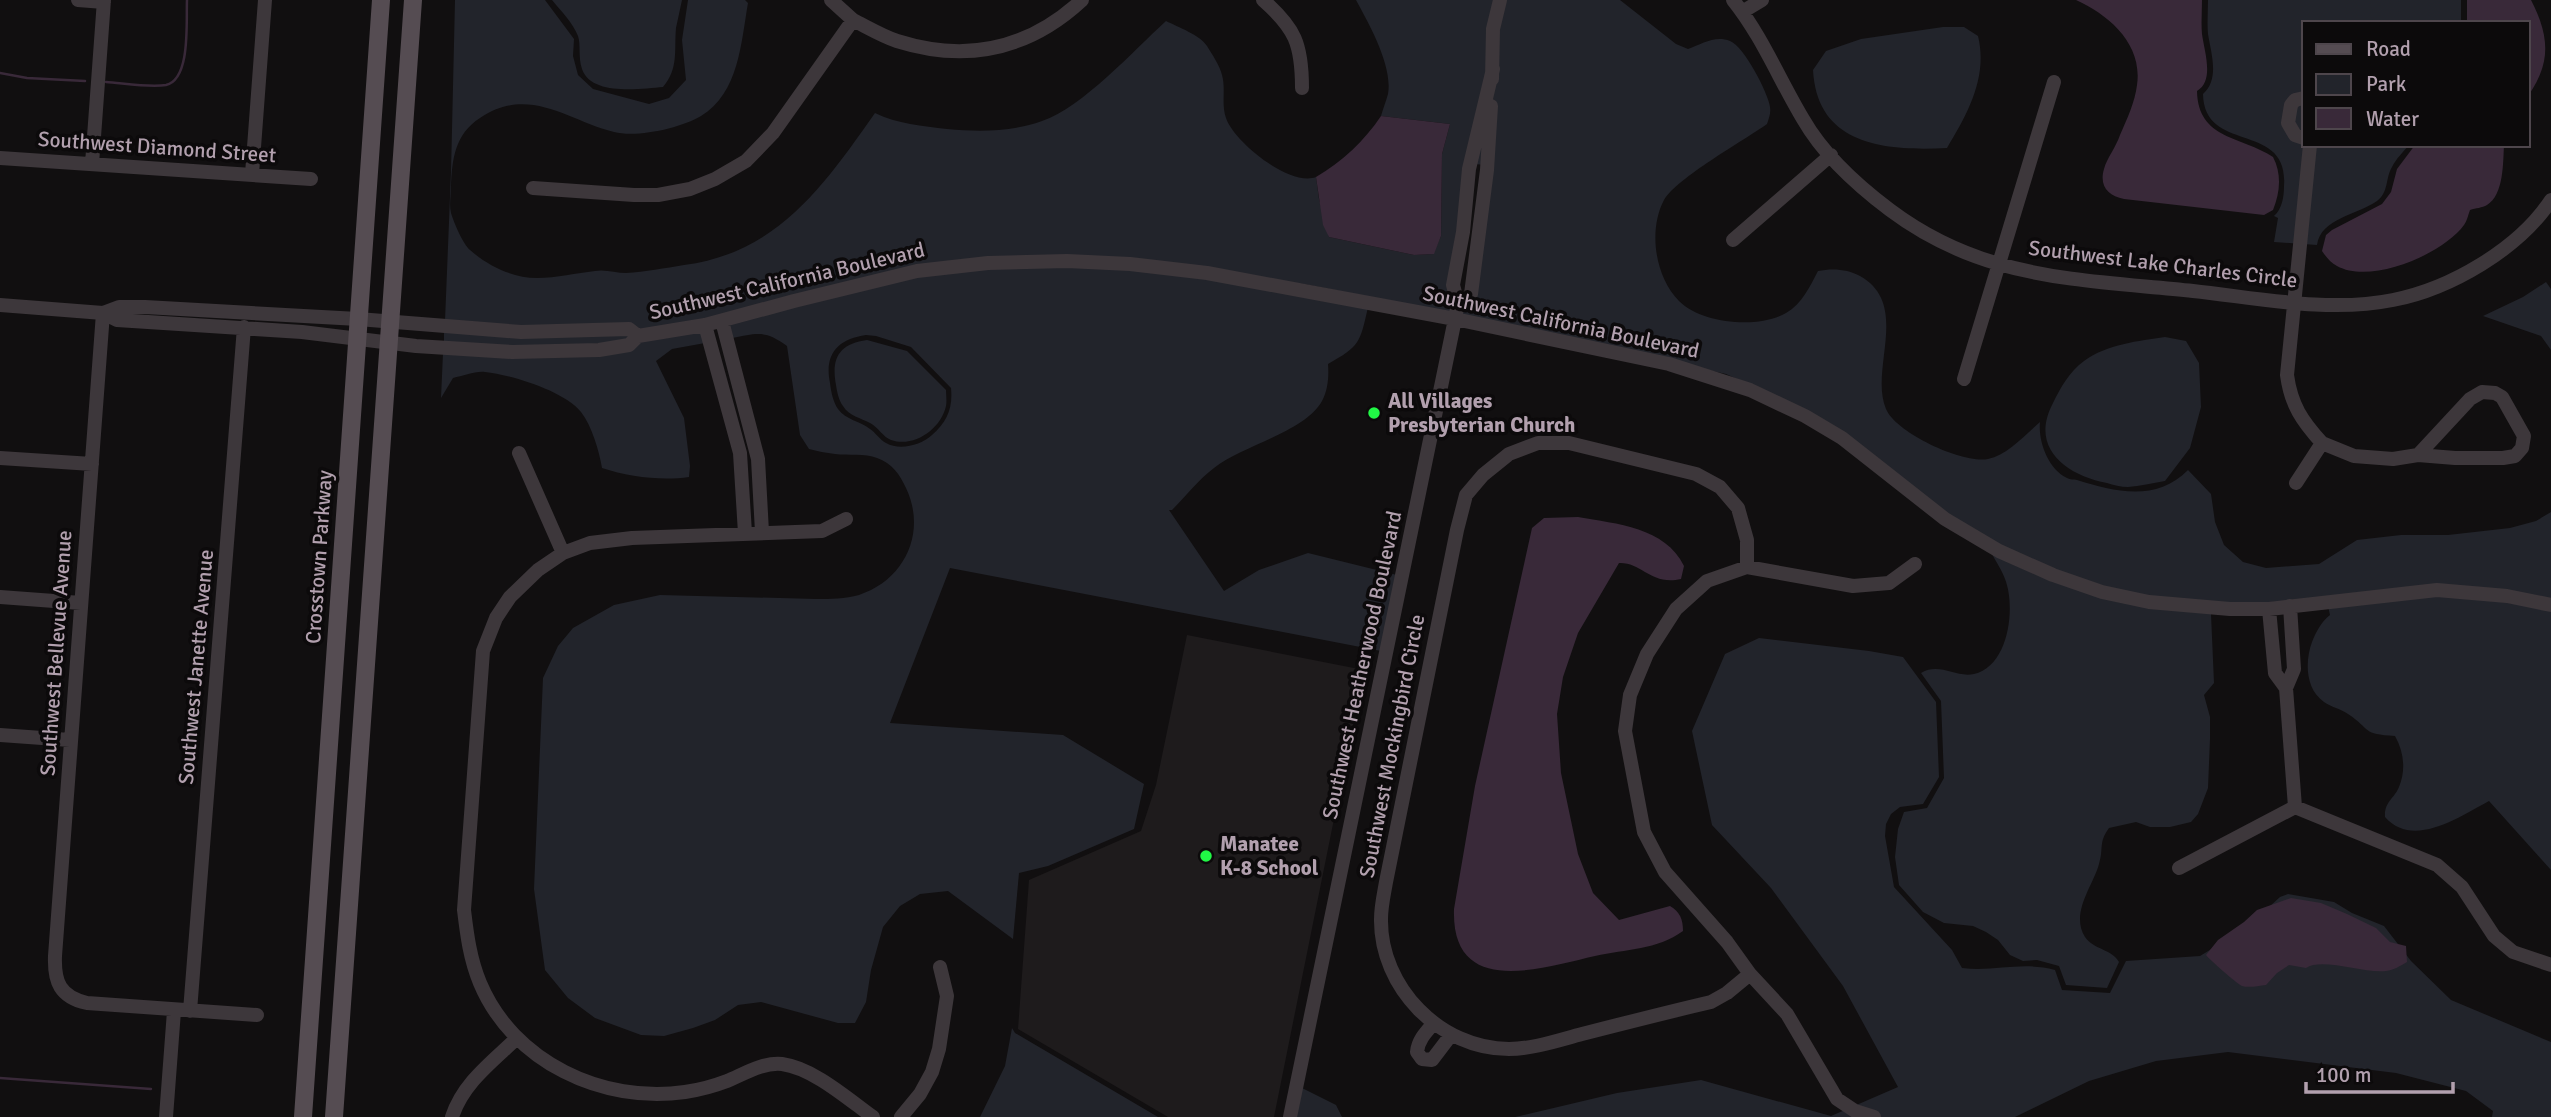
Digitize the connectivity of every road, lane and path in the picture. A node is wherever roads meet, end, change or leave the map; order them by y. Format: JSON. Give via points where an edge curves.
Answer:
{"nodes":[{"id":1,"x":78,"y":0,"type":"edge"},
{"id":2,"x":265,"y":0,"type":"edge"},
{"id":3,"x":381,"y":0,"type":"edge"},
{"id":4,"x":413,"y":0,"type":"edge"},
{"id":5,"x":831,"y":0,"type":"edge"},
{"id":6,"x":1082,"y":0,"type":"edge"},
{"id":7,"x":1263,"y":0,"type":"edge"},
{"id":8,"x":1500,"y":0,"type":"edge"},
{"id":9,"x":1762,"y":0,"type":"edge"},
{"id":10,"x":104,"y":1,"type":"edge"},
{"id":11,"x":1738,"y":6,"type":"edge"},
{"id":12,"x":853,"y":20,"type":"junction"},
{"id":13,"x":1493,"y":69,"type":"junction"},
{"id":14,"x":2054,"y":82,"type":"dead end"},
{"id":15,"x":1302,"y":88,"type":"dead end"},
{"id":16,"x":2302,"y":98,"type":"edge"},
{"id":17,"x":2302,"y":137,"type":"edge"},
{"id":18,"x":2310,"y":147,"type":"edge"},
{"id":19,"x":1830,"y":155,"type":"junction"},
{"id":20,"x":0,"y":158,"type":"edge"},
{"id":21,"x":92,"y":164,"type":"junction"},
{"id":22,"x":252,"y":174,"type":"junction"},
{"id":23,"x":311,"y":179,"type":"dead end"},
{"id":24,"x":1468,"y":185,"type":"junction"},
{"id":25,"x":1485,"y":187,"type":"junction"},
{"id":26,"x":533,"y":188,"type":"dead end"},
{"id":27,"x":2551,"y":200,"type":"edge"},
{"id":28,"x":1733,"y":240,"type":"dead end"},
{"id":29,"x":2000,"y":264,"type":"junction"},
{"id":30,"x":2294,"y":302,"type":"junction"},
{"id":31,"x":0,"y":304,"type":"edge"},
{"id":32,"x":1458,"y":304,"type":"junction"},
{"id":33,"x":103,"y":313,"type":"junction"},
{"id":34,"x":358,"y":319,"type":"junction"},
{"id":35,"x":1455,"y":320,"type":"junction"},
{"id":36,"x":722,"y":321,"type":"junction"},
{"id":37,"x":390,"y":322,"type":"junction"},
{"id":38,"x":705,"y":325,"type":"junction"},
{"id":39,"x":244,"y":327,"type":"junction"},
{"id":40,"x":638,"y":336,"type":"junction"},
{"id":41,"x":356,"y":338,"type":"junction"},
{"id":42,"x":388,"y":342,"type":"junction"},
{"id":43,"x":1964,"y":379,"type":"dead end"},
{"id":44,"x":2322,"y":443,"type":"junction"},
{"id":45,"x":519,"y":453,"type":"dead end"},
{"id":46,"x":2418,"y":455,"type":"junction"},
{"id":47,"x":0,"y":458,"type":"edge"},
{"id":48,"x":92,"y":464,"type":"junction"},
{"id":49,"x":2295,"y":483,"type":"dead end"},
{"id":50,"x":846,"y":519,"type":"dead end"},
{"id":51,"x":762,"y":532,"type":"junction"},
{"id":52,"x":745,"y":533,"type":"junction"},
{"id":53,"x":563,"y":553,"type":"junction"},
{"id":54,"x":1915,"y":564,"type":"dead end"},
{"id":55,"x":1747,"y":567,"type":"junction"},
{"id":56,"x":0,"y":597,"type":"edge"},
{"id":57,"x":81,"y":603,"type":"junction"},
{"id":58,"x":2551,"y":605,"type":"edge"},
{"id":59,"x":2290,"y":606,"type":"junction"},
{"id":60,"x":2269,"y":608,"type":"junction"},
{"id":61,"x":2286,"y":688,"type":"junction"},
{"id":62,"x":0,"y":735,"type":"edge"},
{"id":63,"x":70,"y":740,"type":"junction"},
{"id":64,"x":2295,"y":807,"type":"junction"},
{"id":65,"x":2179,"y":868,"type":"dead end"},
{"id":66,"x":2551,"y":965,"type":"edge"},
{"id":67,"x":940,"y":967,"type":"dead end"},
{"id":68,"x":1749,"y":974,"type":"junction"},
{"id":69,"x":174,"y":1011,"type":"junction"},
{"id":70,"x":190,"y":1012,"type":"junction"},
{"id":71,"x":257,"y":1015,"type":"dead end"},
{"id":72,"x":1434,"y":1023,"type":"junction"},
{"id":73,"x":1451,"y":1035,"type":"junction"},
{"id":74,"x":517,"y":1038,"type":"junction"},
{"id":75,"x":166,"y":1117,"type":"edge"},
{"id":76,"x":303,"y":1117,"type":"edge"},
{"id":77,"x":334,"y":1117,"type":"edge"},
{"id":78,"x":452,"y":1117,"type":"edge"},
{"id":79,"x":873,"y":1117,"type":"edge"},
{"id":80,"x":901,"y":1117,"type":"edge"},
{"id":81,"x":1290,"y":1117,"type":"edge"},
{"id":82,"x":1874,"y":1117,"type":"edge"}],
"edges":[{"from":1,"to":10,"type":"street"},
{"from":2,"to":22,"type":"street"},
{"from":3,"to":34,"type":"main road","name":"Crosstown Parkway"},
{"from":4,"to":37,"type":"main road"},
{"from":5,"to":12,"type":"street"},
{"from":6,"to":12,"type":"street","via":[[1062,19],[1033,35],[977,51],[934,50],[895,40]]},
{"from":7,"to":15,"type":"street","via":[[1289,25],[1298,42]]},
{"from":8,"to":13,"type":"street","name":"Southwest Heatherwood Boulevard","via":[[1493,29]]},
{"from":9,"to":11,"type":"street"},
{"from":10,"to":21,"type":"street"},
{"from":11,"to":19,"type":"street","name":"Southwest Lake Charles Circle","via":[[1804,121]]},
{"from":12,"to":26,"type":"street","via":[[773,133],[746,162],[715,179],[658,195]]},
{"from":13,"to":24,"type":"street","name":"Southwest Heatherwood Boulevard"},
{"from":13,"to":25,"type":"street","name":"Southwest Heatherwood Boulevard"},
{"from":14,"to":29,"type":"street"},
{"from":16,"to":17,"type":"street","via":[[2291,106],[2288,123]]},
{"from":18,"to":30,"type":"street"},
{"from":19,"to":28,"type":"street"},
{"from":19,"to":29,"type":"street","name":"Southwest Lake Charles Circle","via":[[1862,187],[1922,231]]},
{"from":20,"to":21,"type":"street","name":"Southwest Diamond Street"},
{"from":21,"to":22,"type":"street","name":"Southwest Diamond Street"},
{"from":22,"to":23,"type":"street","name":"Southwest Diamond Street"},
{"from":24,"to":25,"type":"street"},
{"from":24,"to":32,"type":"street","name":"Southwest Heatherwood Boulevard","via":[[1453,285]]},
{"from":25,"to":32,"type":"street","name":"Southwest Heatherwood Boulevard","via":[[1471,294]]},
{"from":27,"to":30,"type":"street","name":"Southwest Lake Charles Circle","via":[[2488,260],[2424,292],[2345,306]]},
{"from":29,"to":30,"type":"street","name":"Southwest Lake Charles Circle","via":[[2087,280]]},
{"from":29,"to":43,"type":"street"},
{"from":30,"to":44,"type":"street","via":[[2289,391],[2301,420]]},
{"from":31,"to":33,"type":"street","name":"Southwest California Boulevard"},
{"from":32,"to":35,"type":"street","name":"Southwest Heatherwood Boulevard"},
{"from":33,"to":34,"type":"street","name":"Southwest California Boulevard","via":[[119,307],[145,307]]},
{"from":33,"to":39,"type":"street","name":"Southwest California Boulevard","via":[[117,320]]},
{"from":33,"to":48,"type":"street","name":"Southwest Bellevue Avenue"},
{"from":34,"to":37,"type":"street","name":"Southwest California Boulevard"},
{"from":34,"to":41,"type":"main road","name":"Crosstown Parkway"},
{"from":35,"to":36,"type":"street","name":"Southwest California Boulevard","via":[[1206,273],[1067,261],[917,271]]},
{"from":35,"to":60,"type":"street","name":"Southwest California Boulevard","via":[[1669,364],[1750,390],[1842,438],[1945,519],[1999,551],[2053,575],[2149,602]]},
{"from":35,"to":81,"type":"street","name":"Southwest Heatherwood Boulevard"},
{"from":36,"to":38,"type":"street","name":"Southwest California Boulevard"},
{"from":36,"to":51,"type":"street","via":[[758,460]]},
{"from":37,"to":40,"type":"street","name":"Southwest California Boulevard","via":[[521,332],[629,329]]},
{"from":37,"to":42,"type":"main road"},
{"from":38,"to":40,"type":"street","name":"Southwest California Boulevard"},
{"from":38,"to":52,"type":"street","via":[[740,453]]},
{"from":39,"to":41,"type":"street","name":"Southwest California Boulevard"},
{"from":39,"to":70,"type":"street","name":"Southwest Janette Avenue"},
{"from":40,"to":42,"type":"street","name":"Southwest California Boulevard","via":[[629,345],[599,350],[512,352]]},
{"from":41,"to":42,"type":"street","name":"Southwest California Boulevard"},
{"from":41,"to":76,"type":"main road","name":"Crosstown Parkway"},
{"from":42,"to":77,"type":"main road"},
{"from":44,"to":46,"type":"street","via":[[2354,456],[2393,459]]},
{"from":44,"to":49,"type":"street"},
{"from":45,"to":53,"type":"street"},
{"from":46,"to":46,"type":"street","via":[[2515,456],[2524,436],[2502,397],[2482,392]]},
{"from":47,"to":48,"type":"street"},
{"from":48,"to":57,"type":"street","name":"Southwest Bellevue Avenue"},
{"from":50,"to":51,"type":"street","via":[[822,531]]},
{"from":51,"to":52,"type":"street"},
{"from":52,"to":53,"type":"street","via":[[632,538],[590,543]]},
{"from":53,"to":74,"type":"street","via":[[509,597],[483,651],[479,684],[464,910],[468,948],[480,984]]},
{"from":54,"to":55,"type":"street","via":[[1889,583],[1853,586]]},
{"from":55,"to":68,"type":"street","via":[[1707,581],[1675,609],[1642,664],[1630,695],[1625,731],[1644,832],[1665,872]]},
{"from":55,"to":72,"type":"street","name":"Southwest Mockingbird Circle","via":[[1747,540],[1738,508],[1720,487],[1696,474],[1569,443],[1538,443],[1509,454],[1466,495],[1381,919],[1385,952],[1396,982]]},
{"from":56,"to":57,"type":"street"},
{"from":57,"to":63,"type":"street","name":"Southwest Bellevue Avenue"},
{"from":58,"to":59,"type":"street","name":"Southwest California Boulevard","via":[[2437,590]]},
{"from":59,"to":60,"type":"street","name":"Southwest California Boulevard"},
{"from":59,"to":61,"type":"street","via":[[2294,669]]},
{"from":60,"to":61,"type":"street","via":[[2275,673]]},
{"from":61,"to":64,"type":"street"},
{"from":62,"to":63,"type":"street"},
{"from":63,"to":69,"type":"street","name":"Southwest Bellevue Avenue","via":[[55,968],[70,998]]},
{"from":64,"to":65,"type":"street"},
{"from":64,"to":66,"type":"street","via":[[2437,864],[2462,887],[2494,936],[2513,952]]},
{"from":67,"to":80,"type":"street","via":[[947,996],[939,1049],[920,1094]]},
{"from":68,"to":73,"type":"street","name":"Southwest Mockingbird Circle","via":[[1711,1002],[1541,1044],[1509,1049]]},
{"from":68,"to":82,"type":"street","via":[[1787,1014],[1837,1099]]},
{"from":69,"to":70,"type":"street"},
{"from":69,"to":75,"type":"street"},
{"from":70,"to":71,"type":"street"},
{"from":72,"to":73,"type":"street","name":"Southwest Mockingbird Circle"},
{"from":72,"to":73,"type":"street","via":[[1418,1048],[1423,1059],[1432,1060]]},
{"from":74,"to":78,"type":"street","via":[[475,1077]]},
{"from":74,"to":79,"type":"street","via":[[549,1065],[588,1083],[655,1095],[688,1091],[780,1064],[806,1071]]}]}
